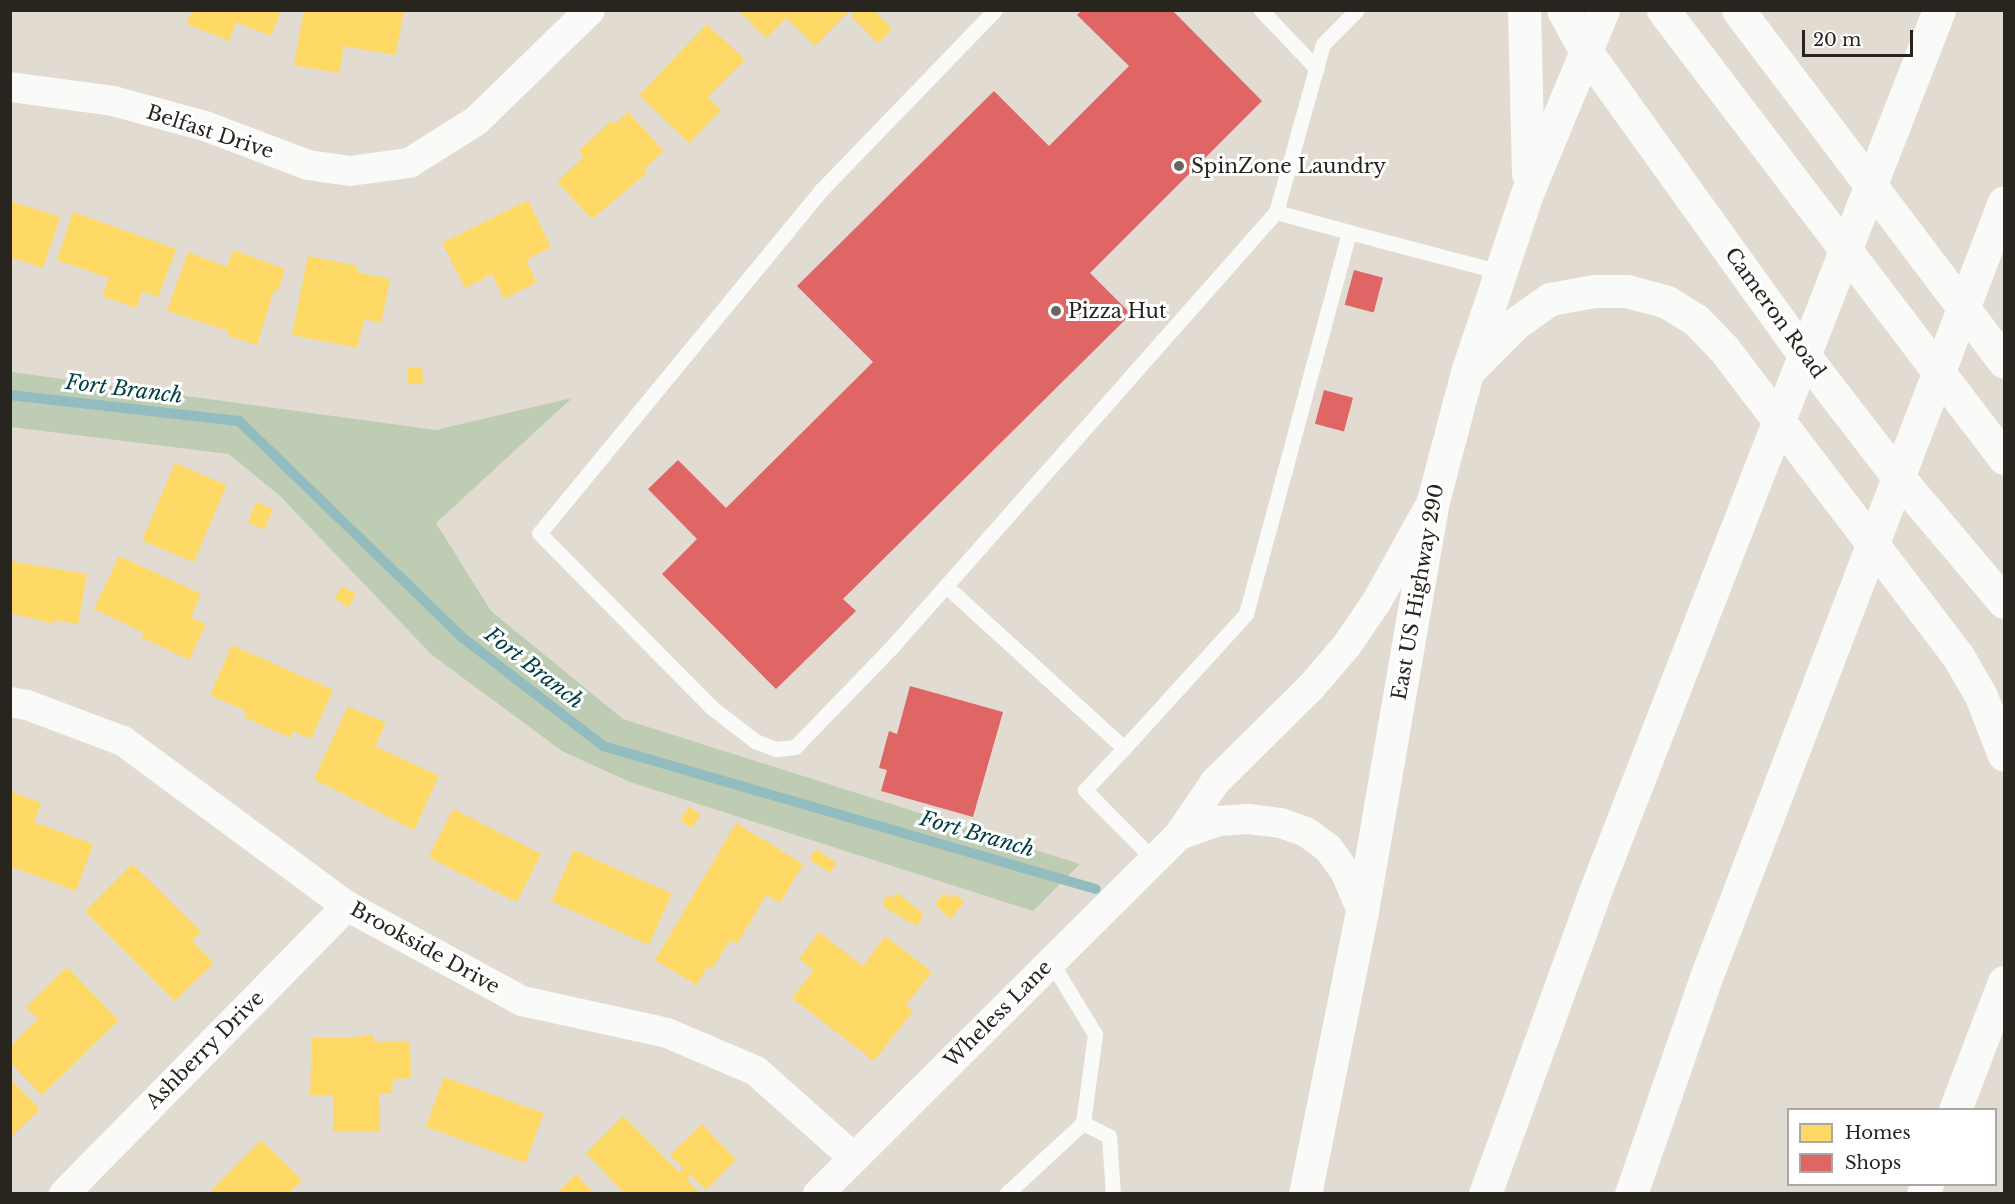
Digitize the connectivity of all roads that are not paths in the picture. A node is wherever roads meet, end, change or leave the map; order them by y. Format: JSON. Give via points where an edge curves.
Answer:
{"nodes":[{"id":1,"x":590,"y":10,"type":"edge"},
{"id":2,"x":995,"y":10,"type":"edge"},
{"id":3,"x":1261,"y":10,"type":"edge"},
{"id":4,"x":1357,"y":10,"type":"edge"},
{"id":5,"x":1524,"y":10,"type":"edge"},
{"id":6,"x":1563,"y":10,"type":"edge"},
{"id":7,"x":1603,"y":10,"type":"edge"},
{"id":8,"x":1663,"y":10,"type":"edge"},
{"id":9,"x":1738,"y":10,"type":"edge"},
{"id":10,"x":1939,"y":10,"type":"edge"},
{"id":11,"x":1586,"y":50,"type":"junction"},
{"id":12,"x":1317,"y":69,"type":"junction"},
{"id":13,"x":10,"y":87,"type":"edge"},
{"id":14,"x":1528,"y":191,"type":"junction"},
{"id":15,"x":2002,"y":209,"type":"edge"},
{"id":16,"x":1276,"y":212,"type":"junction"},
{"id":17,"x":1349,"y":232,"type":"junction"},
{"id":18,"x":1500,"y":272,"type":"junction"},
{"id":19,"x":2004,"y":362,"type":"edge"},
{"id":20,"x":1467,"y":372,"type":"junction"},
{"id":21,"x":2004,"y":458,"type":"edge"},
{"id":22,"x":1433,"y":501,"type":"junction"},
{"id":23,"x":946,"y":586,"type":"junction"},
{"id":24,"x":2004,"y":602,"type":"edge"},
{"id":25,"x":10,"y":702,"type":"edge"},
{"id":26,"x":1124,"y":748,"type":"junction"},
{"id":27,"x":2004,"y":755,"type":"edge"},
{"id":28,"x":1179,"y":835,"type":"junction"},
{"id":29,"x":1154,"y":860,"type":"junction"},
{"id":30,"x":347,"y":906,"type":"junction"},
{"id":31,"x":1362,"y":911,"type":"junction"},
{"id":32,"x":1051,"y":962,"type":"junction"},
{"id":33,"x":2004,"y":982,"type":"edge"},
{"id":34,"x":2004,"y":1040,"type":"edge"},
{"id":35,"x":1960,"y":1099,"type":"edge"},
{"id":36,"x":1083,"y":1123,"type":"junction"},
{"id":37,"x":854,"y":1158,"type":"junction"},
{"id":38,"x":64,"y":1194,"type":"edge"},
{"id":39,"x":818,"y":1194,"type":"edge"},
{"id":40,"x":1006,"y":1194,"type":"edge"},
{"id":41,"x":1113,"y":1194,"type":"edge"},
{"id":42,"x":1305,"y":1194,"type":"edge"},
{"id":43,"x":1485,"y":1194,"type":"edge"},
{"id":44,"x":1631,"y":1194,"type":"edge"}],
"edges":[{"from":1,"to":13,"type":"street","name":"Belfast Drive","via":[[476,121],[409,163],[350,171],[308,165],[205,126],[114,101]]},
{"from":2,"to":23,"type":"lane","via":[[822,189],[539,533],[711,707],[755,741],[776,749],[795,747]]},
{"from":3,"to":12,"type":"lane"},
{"from":4,"to":12,"type":"lane","via":[[1323,44]]},
{"from":5,"to":14,"type":"main road","via":[[1529,87]]},
{"from":6,"to":11,"type":"main road","name":"Cameron Road"},
{"from":7,"to":11,"type":"main road","name":"East US Highway 290"},
{"from":8,"to":21,"type":"main road"},
{"from":9,"to":19,"type":"main road"},
{"from":10,"to":43,"type":"main road","via":[[1594,894]]},
{"from":11,"to":14,"type":"main road","name":"East US Highway 290"},
{"from":11,"to":24,"type":"main road","name":"Cameron Road","via":[[1807,359],[1894,472]]},
{"from":12,"to":16,"type":"lane"},
{"from":14,"to":18,"type":"main road","name":"East US Highway 290"},
{"from":15,"to":44,"type":"main road","via":[[1706,980]]},
{"from":16,"to":17,"type":"lane"},
{"from":16,"to":23,"type":"lane"},
{"from":17,"to":18,"type":"lane"},
{"from":17,"to":26,"type":"lane","via":[[1246,614]]},
{"from":18,"to":20,"type":"main road","name":"East US Highway 290"},
{"from":20,"to":22,"type":"main road","name":"East US Highway 290"},
{"from":20,"to":27,"type":"main road","via":[[1516,322],[1550,299],[1594,291],[1627,291],[1667,302],[1696,320],[1724,349],[1958,656],[1981,696]]},
{"from":22,"to":28,"type":"street","name":"Wheless Lane","via":[[1377,601],[1347,645],[1312,686],[1215,782]]},
{"from":22,"to":31,"type":"main road","name":"East US Highway 290"},
{"from":23,"to":26,"type":"lane"},
{"from":25,"to":30,"type":"street","name":"Brookside Drive","via":[[123,741]]},
{"from":26,"to":29,"type":"lane","via":[[1085,790]]},
{"from":28,"to":29,"type":"street","name":"Wheless Lane"},
{"from":28,"to":31,"type":"street","name":"Wheless Lane","via":[[1219,821],[1248,819],[1281,823],[1306,832],[1328,848],[1346,871]]},
{"from":29,"to":32,"type":"street","name":"Wheless Lane"},
{"from":30,"to":37,"type":"street","name":"Brookside Drive","via":[[522,1001],[667,1033],[756,1071]]},
{"from":30,"to":38,"type":"street","name":"Ashberry Drive"},
{"from":31,"to":42,"type":"main road","name":"East US Highway 290"},
{"from":32,"to":36,"type":"lane","via":[[1095,1034]]},
{"from":32,"to":37,"type":"street","name":"Wheless Lane"},
{"from":33,"to":35,"type":"main road"},
{"from":34,"to":35,"type":"main road"},
{"from":36,"to":40,"type":"lane"},
{"from":36,"to":41,"type":"lane","via":[[1109,1136]]},
{"from":37,"to":39,"type":"street","name":"Wheless Lane"}]}
